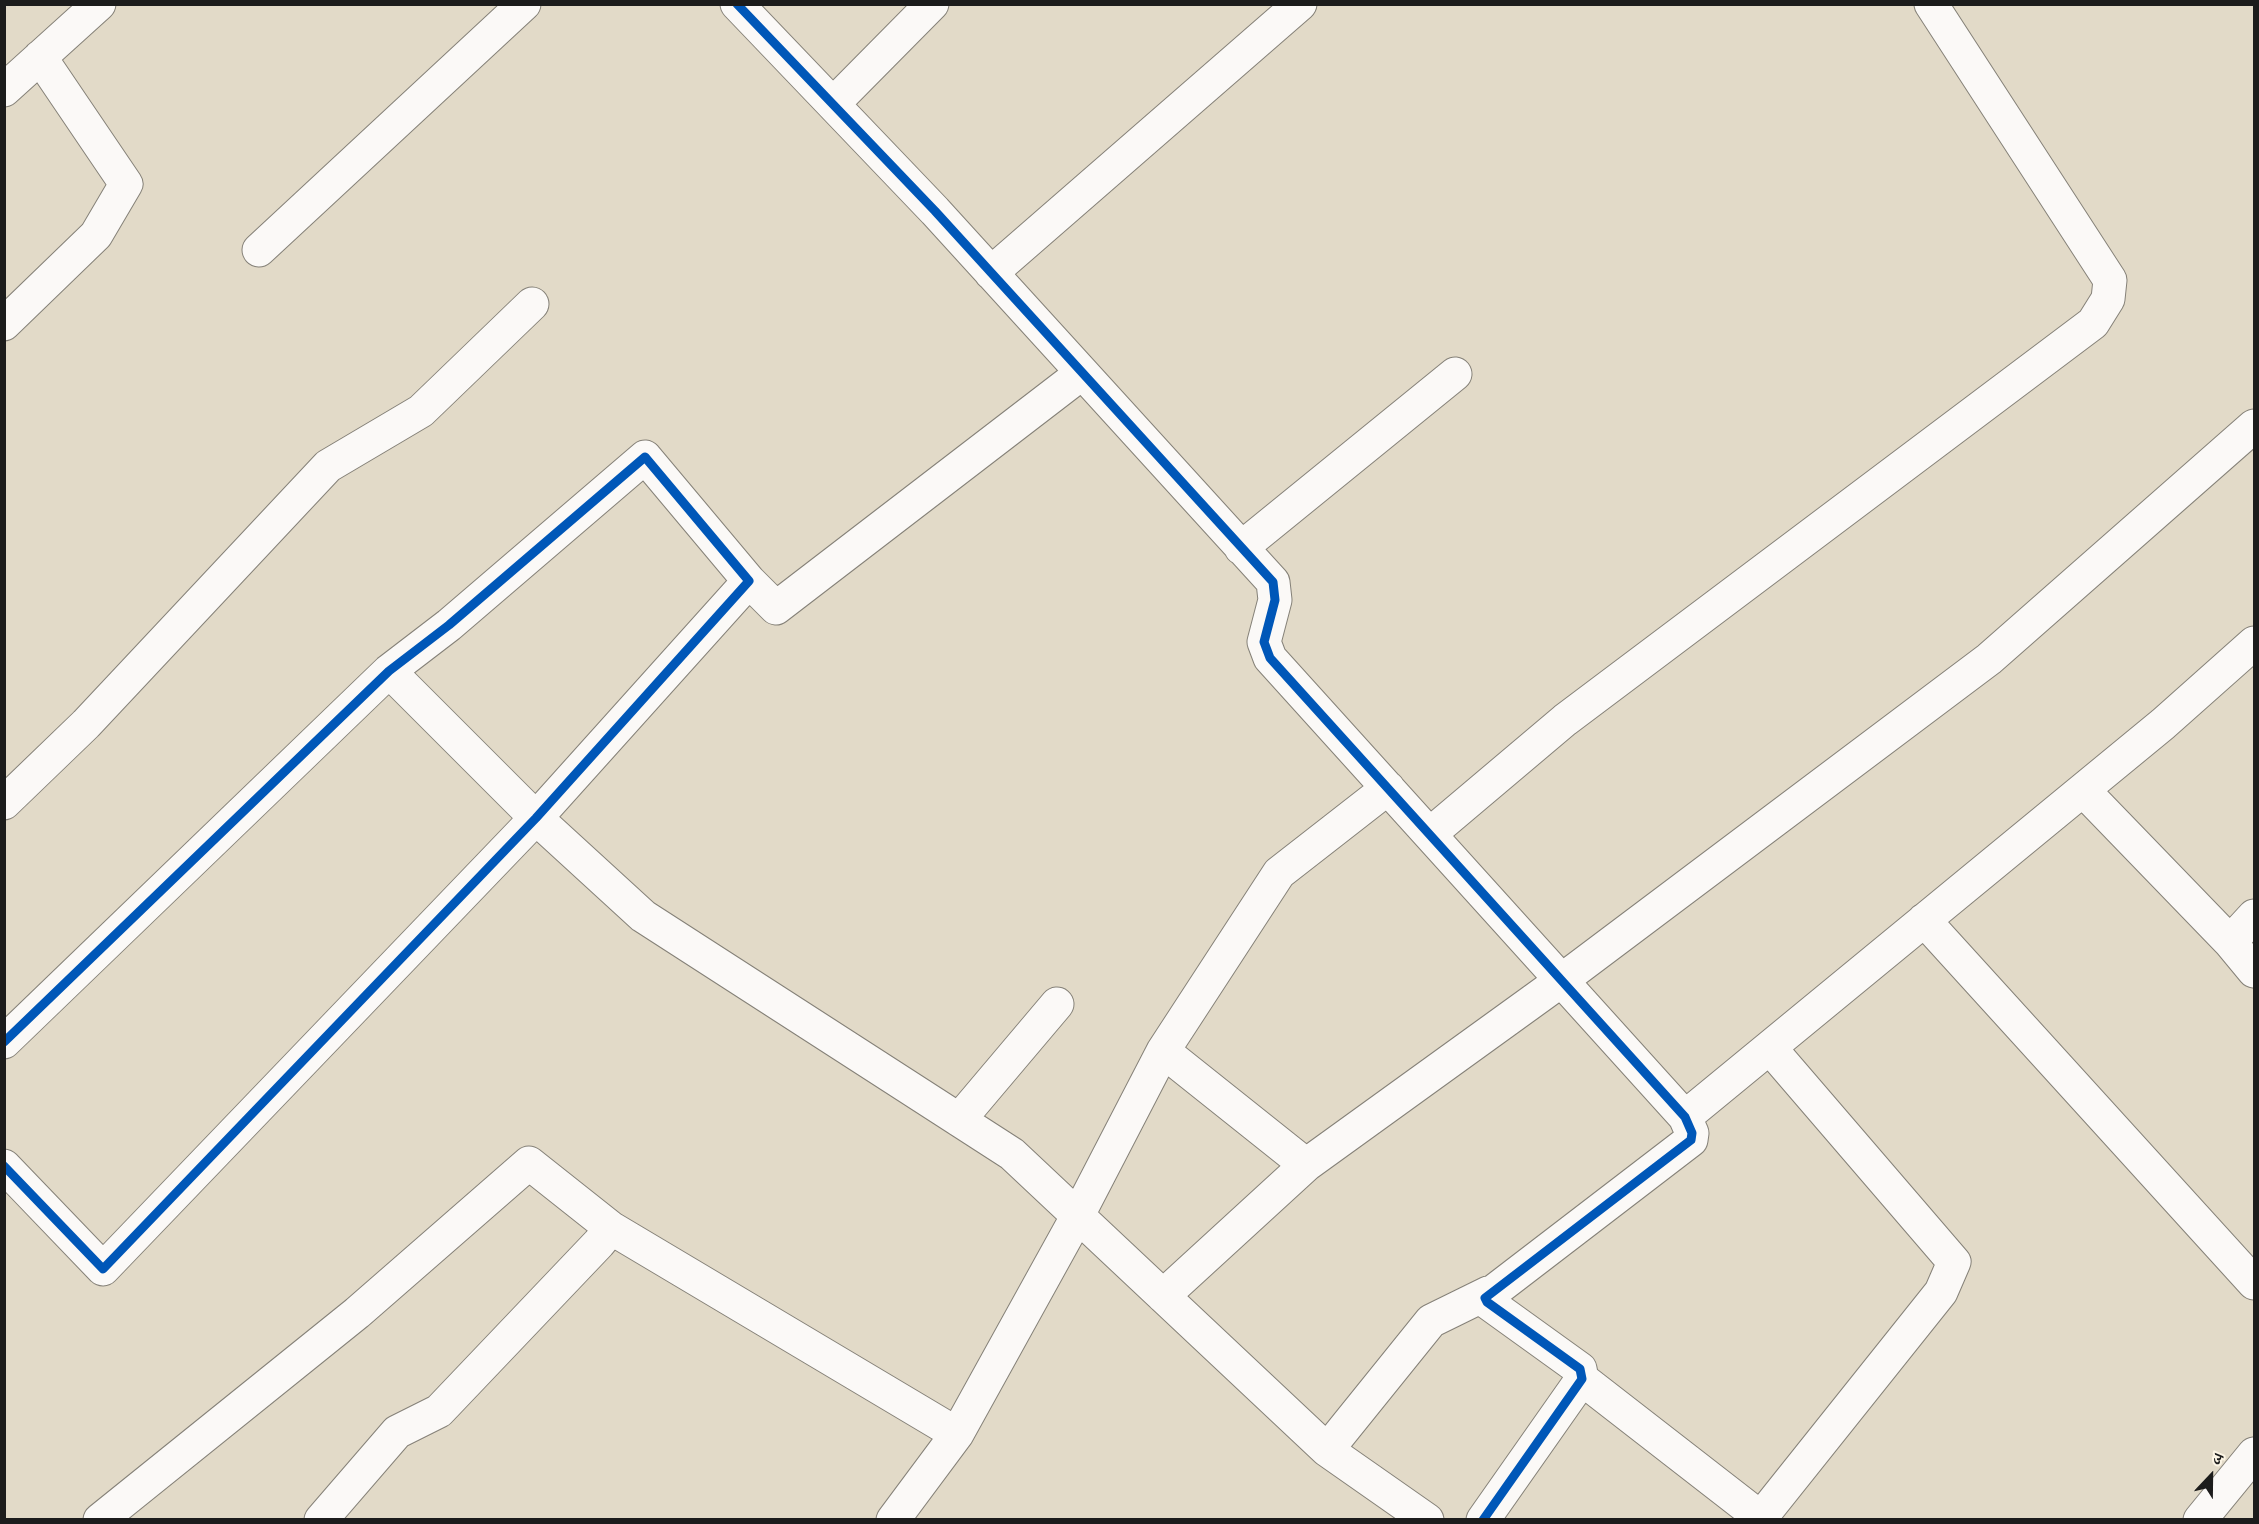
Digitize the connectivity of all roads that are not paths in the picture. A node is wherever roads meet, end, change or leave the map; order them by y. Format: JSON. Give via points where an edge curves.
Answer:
{"nodes":[{"id":1,"x":99,"y":4,"type":"edge"},
{"id":2,"x":524,"y":4,"type":"edge"},
{"id":3,"x":737,"y":4,"type":"edge"},
{"id":4,"x":932,"y":4,"type":"edge"},
{"id":5,"x":1300,"y":4,"type":"edge"},
{"id":6,"x":1931,"y":4,"type":"edge"},
{"id":7,"x":40,"y":57,"type":"junction"},
{"id":8,"x":4,"y":90,"type":"edge"},
{"id":9,"x":832,"y":104,"type":"junction"},
{"id":10,"x":259,"y":250,"type":"dead end"},
{"id":11,"x":991,"y":273,"type":"junction"},
{"id":12,"x":531,"y":304,"type":"dead end"},
{"id":13,"x":4,"y":324,"type":"edge"},
{"id":14,"x":1082,"y":373,"type":"junction"},
{"id":15,"x":1455,"y":374,"type":"dead end"},
{"id":16,"x":2254,"y":426,"type":"edge"},
{"id":17,"x":1242,"y":548,"type":"junction"},
{"id":18,"x":748,"y":581,"type":"junction"},
{"id":19,"x":2254,"y":643,"type":"edge"},
{"id":20,"x":389,"y":671,"type":"junction"},
{"id":21,"x":1388,"y":788,"type":"junction"},
{"id":22,"x":2083,"y":790,"type":"junction"},
{"id":23,"x":4,"y":803,"type":"edge"},
{"id":24,"x":536,"y":818,"type":"junction"},
{"id":25,"x":1430,"y":834,"type":"junction"},
{"id":26,"x":2254,"y":916,"type":"edge"},
{"id":27,"x":1924,"y":920,"type":"junction"},
{"id":28,"x":2230,"y":942,"type":"junction"},
{"id":29,"x":2254,"y":971,"type":"edge"},
{"id":30,"x":1562,"y":980,"type":"junction"},
{"id":31,"x":1057,"y":1004,"type":"dead end"},
{"id":32,"x":4,"y":1042,"type":"edge"},
{"id":33,"x":1770,"y":1048,"type":"junction"},
{"id":34,"x":1163,"y":1051,"type":"junction"},
{"id":35,"x":1685,"y":1117,"type":"junction"},
{"id":36,"x":959,"y":1120,"type":"junction"},
{"id":37,"x":1305,"y":1165,"type":"junction"},
{"id":38,"x":4,"y":1166,"type":"edge"},
{"id":39,"x":1077,"y":1217,"type":"junction"},
{"id":40,"x":611,"y":1228,"type":"junction"},
{"id":41,"x":2254,"y":1283,"type":"edge"},
{"id":42,"x":1488,"y":1293,"type":"junction"},
{"id":43,"x":1163,"y":1296,"type":"junction"},
{"id":44,"x":1582,"y":1379,"type":"junction"},
{"id":45,"x":957,"y":1434,"type":"junction"},
{"id":46,"x":1327,"y":1450,"type":"junction"},
{"id":47,"x":2254,"y":1454,"type":"edge"},
{"id":48,"x":1760,"y":1519,"type":"edge"},
{"id":49,"x":100,"y":1520,"type":"edge"},
{"id":50,"x":321,"y":1520,"type":"edge"},
{"id":51,"x":893,"y":1520,"type":"edge"},
{"id":52,"x":1427,"y":1520,"type":"edge"},
{"id":53,"x":1483,"y":1520,"type":"edge"},
{"id":54,"x":2200,"y":1520,"type":"edge"}],
"edges":[{"from":1,"to":7,"type":"street"},
{"from":2,"to":10,"type":"street"},
{"from":3,"to":9,"type":"street"},
{"from":4,"to":9,"type":"street"},
{"from":5,"to":11,"type":"street"},
{"from":6,"to":25,"type":"street","via":[[2110,280],[2108,299],[2093,323],[1565,720]]},
{"from":7,"to":8,"type":"street"},
{"from":7,"to":13,"type":"street","via":[[126,184],[96,235]]},
{"from":9,"to":11,"type":"street"},
{"from":11,"to":14,"type":"street"},
{"from":12,"to":23,"type":"street","via":[[421,411],[328,466],[86,724]]},
{"from":14,"to":17,"type":"street"},
{"from":14,"to":18,"type":"street","via":[[776,608]]},
{"from":15,"to":17,"type":"street"},
{"from":16,"to":30,"type":"street","via":[[1989,659]]},
{"from":17,"to":21,"type":"street","via":[[1273,582],[1275,600],[1264,642],[1270,658]]},
{"from":18,"to":20,"type":"street","via":[[645,457],[449,625]]},
{"from":18,"to":24,"type":"street"},
{"from":19,"to":22,"type":"street"},
{"from":20,"to":24,"type":"street"},
{"from":20,"to":32,"type":"street"},
{"from":21,"to":25,"type":"street"},
{"from":21,"to":34,"type":"street","via":[[1279,873]]},
{"from":22,"to":27,"type":"street"},
{"from":22,"to":28,"type":"street"},
{"from":24,"to":36,"type":"street","via":[[643,916]]},
{"from":24,"to":38,"type":"street","via":[[103,1269]]},
{"from":25,"to":30,"type":"street"},
{"from":26,"to":28,"type":"street"},
{"from":27,"to":33,"type":"street"},
{"from":27,"to":41,"type":"street"},
{"from":28,"to":29,"type":"street"},
{"from":30,"to":35,"type":"street"},
{"from":30,"to":37,"type":"street"},
{"from":31,"to":36,"type":"street"},
{"from":33,"to":35,"type":"street"},
{"from":33,"to":48,"type":"street","via":[[1954,1262],[1941,1292]]},
{"from":34,"to":37,"type":"street"},
{"from":34,"to":39,"type":"street"},
{"from":35,"to":42,"type":"street","via":[[1692,1133],[1690,1140]]},
{"from":36,"to":39,"type":"street","via":[[1012,1154]]},
{"from":37,"to":43,"type":"street"},
{"from":39,"to":43,"type":"street"},
{"from":39,"to":45,"type":"street"},
{"from":40,"to":45,"type":"street"},
{"from":40,"to":49,"type":"street","via":[[529,1163],[357,1313]]},
{"from":40,"to":50,"type":"street","via":[[439,1410],[397,1432]]},
{"from":42,"to":44,"type":"street","via":[[1487,1302],[1580,1369]]},
{"from":42,"to":46,"type":"street","via":[[1431,1321]]},
{"from":43,"to":46,"type":"street"},
{"from":44,"to":48,"type":"street"},
{"from":44,"to":53,"type":"street"},
{"from":45,"to":51,"type":"street"},
{"from":46,"to":52,"type":"street"},
{"from":47,"to":54,"type":"street"}]}
